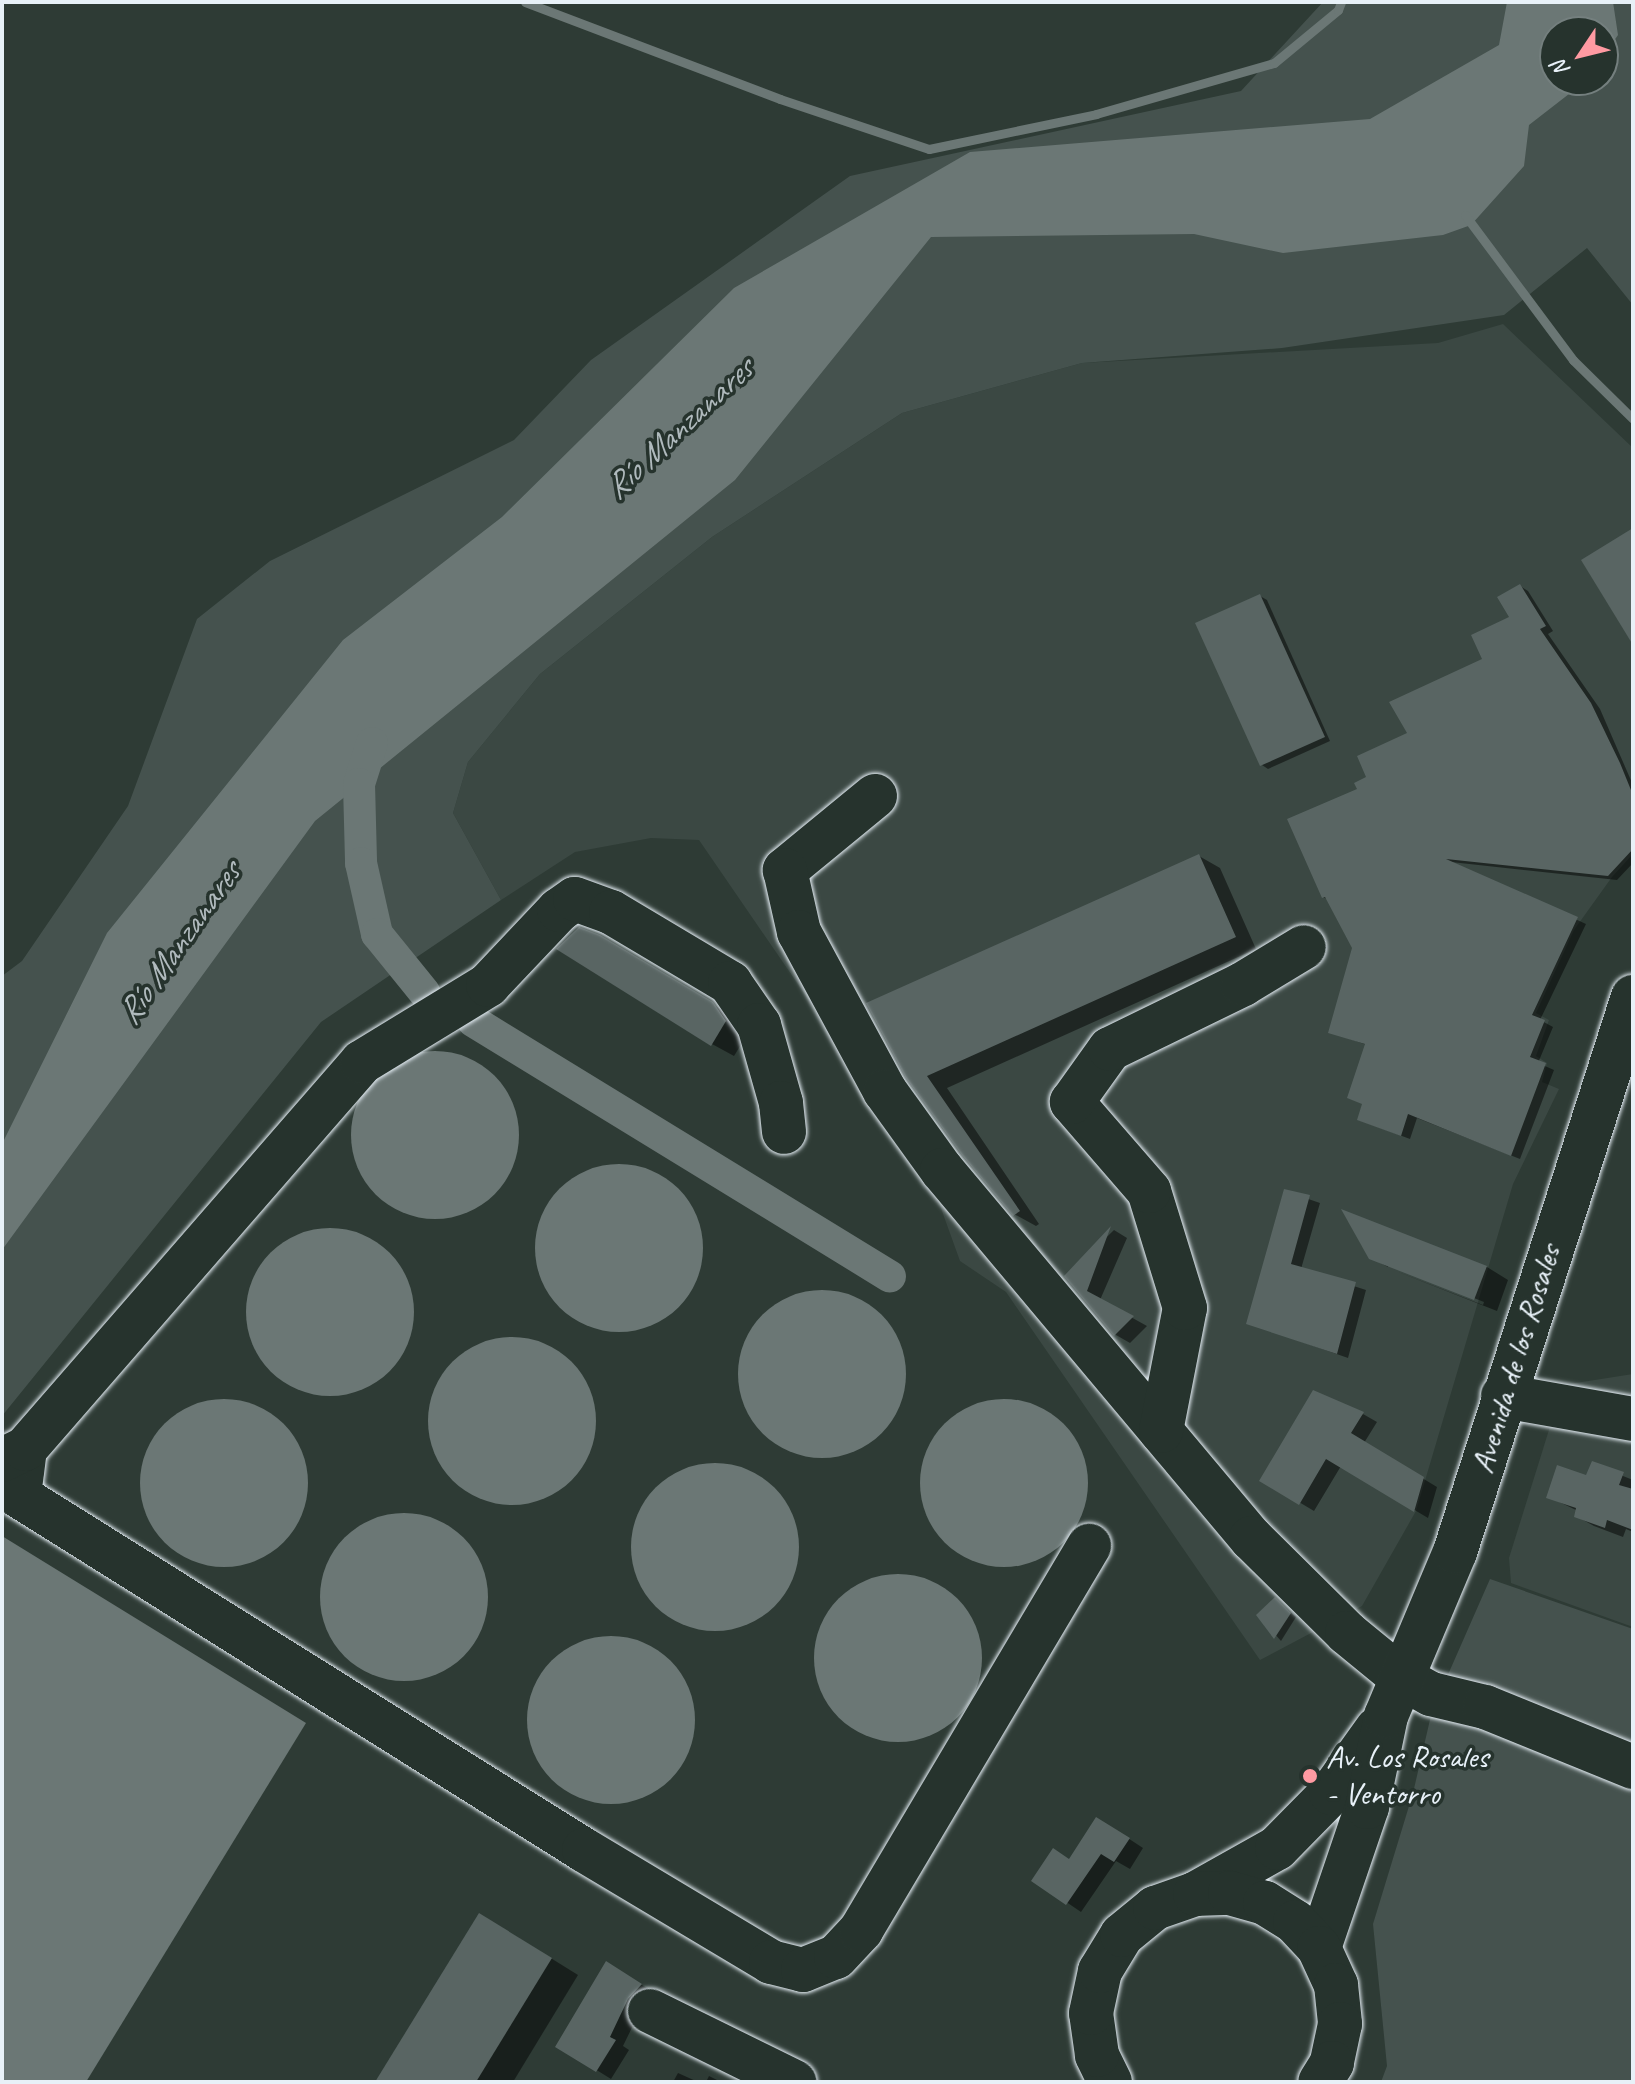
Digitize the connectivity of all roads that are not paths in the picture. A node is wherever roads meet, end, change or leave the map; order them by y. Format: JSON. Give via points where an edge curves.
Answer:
{"nodes":[{"id":1,"x":875,"y":796,"type":"dead end"},
{"id":2,"x":1304,"y":947,"type":"dead end"},
{"id":3,"x":1633,"y":997,"type":"edge"},
{"id":4,"x":784,"y":1132,"type":"dead end"},
{"id":5,"x":1503,"y":1396,"type":"junction"},
{"id":6,"x":1633,"y":1419,"type":"edge"},
{"id":7,"x":1161,"y":1431,"type":"junction"},
{"id":8,"x":12,"y":1473,"type":"edge"},
{"id":9,"x":1089,"y":1546,"type":"dead end"},
{"id":10,"x":1394,"y":1697,"type":"junction"},
{"id":11,"x":1633,"y":1767,"type":"edge"},
{"id":12,"x":1195,"y":1894,"type":"junction"},
{"id":13,"x":1319,"y":1948,"type":"junction"},
{"id":14,"x":650,"y":2011,"type":"dead end"},
{"id":15,"x":1098,"y":2073,"type":"edge"},
{"id":16,"x":794,"y":2082,"type":"edge"},
{"id":17,"x":1320,"y":2082,"type":"edge"}],
"edges":[{"from":1,"to":7,"type":"street","via":[[785,870],[799,932],[885,1091],[925,1147]]},
{"from":2,"to":7,"type":"street","via":[[1243,984],[1110,1049],[1072,1102],[1149,1191],[1185,1308]]},
{"from":3,"to":5,"type":"street","name":"Avenida de los Rosales"},
{"from":4,"to":8,"type":"street","via":[[759,1025],[730,983],[611,912],[575,899],[488,985],[362,1062]]},
{"from":5,"to":6,"type":"street"},
{"from":5,"to":10,"type":"street","name":"Avenida de los Rosales","via":[[1455,1552]]},
{"from":7,"to":10,"type":"street","via":[[1251,1538],[1347,1633]]},
{"from":8,"to":9,"type":"street","via":[[677,1906],[771,1962],[803,1970],[836,1957],[861,1930]]},
{"from":10,"to":11,"type":"street","via":[[1431,1694],[1485,1707]]},
{"from":10,"to":12,"type":"street","name":"Avenida de los Rosales","via":[[1331,1793],[1277,1848]]},
{"from":10,"to":13,"type":"street","name":"Avenida de los Rosales","via":[[1367,1807]]},
{"from":12,"to":13,"type":"street","via":[[1230,1893],[1265,1903],[1295,1922]]},
{"from":12,"to":15,"type":"street","via":[[1155,1908],[1122,1935],[1100,1971],[1091,2013]]},
{"from":13,"to":17,"type":"street","via":[[1336,1985],[1340,2024],[1332,2063]]},
{"from":14,"to":16,"type":"street"}]}
